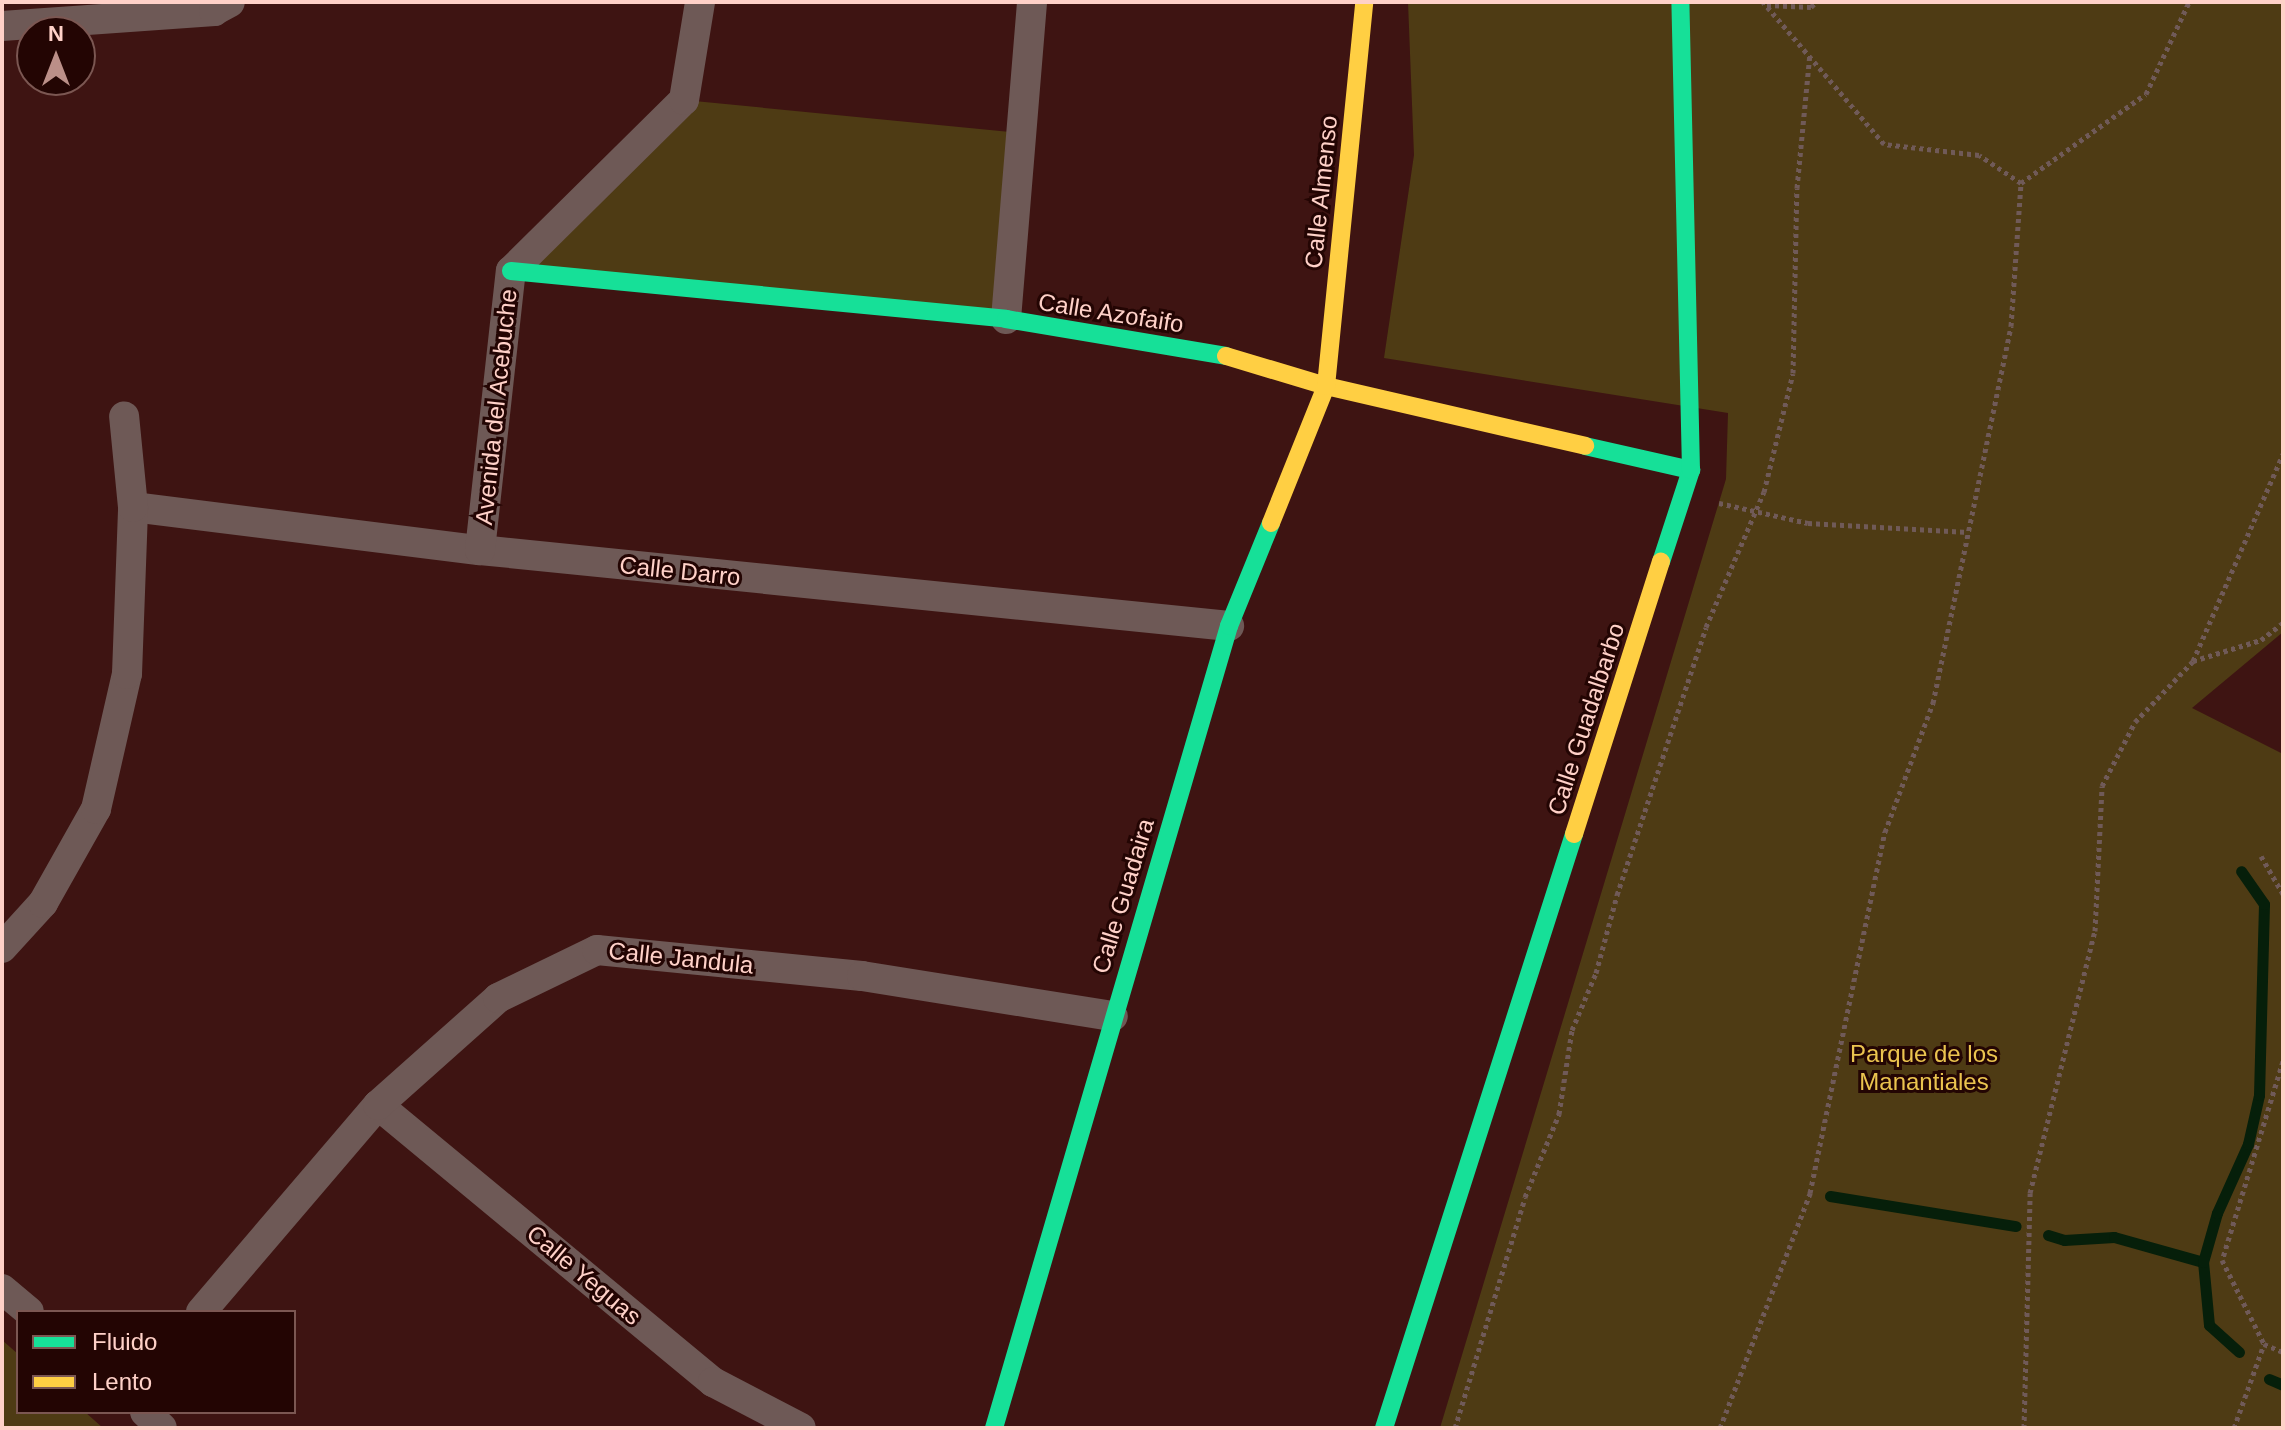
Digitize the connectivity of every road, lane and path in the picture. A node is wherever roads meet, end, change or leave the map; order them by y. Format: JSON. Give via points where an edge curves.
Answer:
{"nodes":[{"id":1,"x":230,"y":2,"type":"edge"},
{"id":2,"x":700,"y":2,"type":"edge"},
{"id":3,"x":1032,"y":2,"type":"edge"},
{"id":4,"x":1364,"y":2,"type":"edge"},
{"id":5,"x":1680,"y":2,"type":"edge"},
{"id":6,"x":1816,"y":2,"type":"edge"},
{"id":7,"x":2189,"y":2,"type":"edge"},
{"id":8,"x":1765,"y":4,"type":"edge"},
{"id":9,"x":2,"y":26,"type":"edge"},
{"id":10,"x":1810,"y":52,"type":"junction"},
{"id":11,"x":2021,"y":183,"type":"junction"},
{"id":12,"x":511,"y":271,"type":"junction"},
{"id":13,"x":1006,"y":319,"type":"junction"},
{"id":14,"x":1326,"y":386,"type":"junction"},
{"id":15,"x":124,"y":416,"type":"dead end"},
{"id":16,"x":2283,"y":454,"type":"edge"},
{"id":17,"x":1691,"y":470,"type":"junction"},
{"id":18,"x":1683,"y":496,"type":"junction"},
{"id":19,"x":133,"y":507,"type":"junction"},
{"id":20,"x":1757,"y":509,"type":"junction"},
{"id":21,"x":1968,"y":532,"type":"junction"},
{"id":22,"x":480,"y":550,"type":"junction"},
{"id":23,"x":2283,"y":623,"type":"edge"},
{"id":24,"x":1229,"y":626,"type":"junction"},
{"id":25,"x":2193,"y":661,"type":"junction"},
{"id":26,"x":2261,"y":856,"type":"dead end"},
{"id":27,"x":2283,"y":894,"type":"edge"},
{"id":28,"x":2,"y":948,"type":"edge"},
{"id":29,"x":1113,"y":1016,"type":"junction"},
{"id":30,"x":2283,"y":1061,"type":"edge"},
{"id":31,"x":378,"y":1105,"type":"junction"},
{"id":32,"x":2,"y":1289,"type":"edge"},
{"id":33,"x":27,"y":1310,"type":"edge"},
{"id":34,"x":203,"y":1310,"type":"edge"},
{"id":35,"x":2264,"y":1344,"type":"junction"},
{"id":36,"x":2283,"y":1352,"type":"edge"},
{"id":37,"x":147,"y":1414,"type":"edge"},
{"id":38,"x":162,"y":1428,"type":"edge"},
{"id":39,"x":801,"y":1428,"type":"edge"},
{"id":40,"x":994,"y":1428,"type":"edge"},
{"id":41,"x":1384,"y":1428,"type":"edge"},
{"id":42,"x":1455,"y":1428,"type":"edge"},
{"id":43,"x":1720,"y":1428,"type":"edge"},
{"id":44,"x":2024,"y":1428,"type":"edge"},
{"id":45,"x":2234,"y":1428,"type":"edge"}],
"edges":[{"from":1,"to":9,"type":"street","via":[[214,11]]},
{"from":2,"to":12,"type":"street","name":"Avenida del Acebuche","via":[[684,100]]},
{"from":3,"to":13,"type":"street"},
{"from":4,"to":14,"type":"street","name":"Calle Almenso"},
{"from":5,"to":17,"type":"street","name":"Calle Guadalbarbo"},
{"from":6,"to":8,"type":"path","via":[[1811,7]]},
{"from":7,"to":11,"type":"path","via":[[2146,94]]},
{"from":8,"to":10,"type":"path"},
{"from":10,"to":11,"type":"path","via":[[1884,144],[1979,155]]},
{"from":10,"to":20,"type":"path","via":[[1797,188],[1793,373]]},
{"from":11,"to":21,"type":"path","via":[[2011,326]]},
{"from":12,"to":13,"type":"street","name":"Calle Azofaifo"},
{"from":12,"to":22,"type":"street","name":"Avenida del Acebuche"},
{"from":13,"to":14,"type":"street","name":"Calle Azofaifo","via":[[1248,360]]},
{"from":14,"to":17,"type":"street","name":"Calle Azofaifo"},
{"from":14,"to":24,"type":"street","name":"Calle Guadaira"},
{"from":15,"to":19,"type":"street"},
{"from":16,"to":25,"type":"path"},
{"from":17,"to":18,"type":"street","name":"Calle Guadalbarbo"},
{"from":18,"to":20,"type":"path"},
{"from":18,"to":41,"type":"street","name":"Calle Guadalbarbo"},
{"from":19,"to":22,"type":"street","name":"Calle Darro"},
{"from":19,"to":28,"type":"street","via":[[127,674],[96,809],[43,903]]},
{"from":20,"to":21,"type":"path","via":[[1808,523]]},
{"from":20,"to":42,"type":"path","via":[[1706,627],[1596,973],[1572,1030],[1559,1114],[1525,1197]]},
{"from":21,"to":43,"type":"path","via":[[1933,703],[1885,832],[1810,1193]]},
{"from":22,"to":24,"type":"street","name":"Calle Darro"},
{"from":23,"to":25,"type":"path","via":[[2261,640]]},
{"from":24,"to":29,"type":"street","name":"Calle Guadaira"},
{"from":25,"to":44,"type":"path","via":[[2135,722],[2102,786],[2095,931],[2030,1193]]},
{"from":26,"to":27,"type":"path"},
{"from":29,"to":31,"type":"street","name":"Calle Jandula","via":[[862,976],[597,950],[498,998]]},
{"from":29,"to":40,"type":"street","name":"Calle Guadaira"},
{"from":30,"to":35,"type":"path","via":[[2222,1260]]},
{"from":31,"to":34,"type":"street","name":"Calle Jandula"},
{"from":31,"to":39,"type":"street","name":"Calle Yeguas","via":[[713,1382]]},
{"from":32,"to":33,"type":"street"},
{"from":35,"to":36,"type":"path"},
{"from":35,"to":45,"type":"path"},
{"from":37,"to":38,"type":"street"}]}
